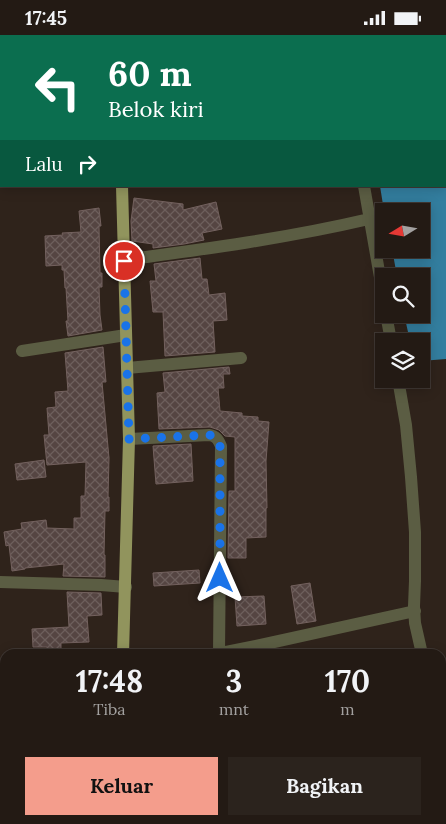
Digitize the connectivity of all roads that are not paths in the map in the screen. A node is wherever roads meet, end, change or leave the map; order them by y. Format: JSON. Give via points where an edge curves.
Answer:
{"nodes":[{"id":1,"x":122,"y":187,"type":"edge"},
{"id":2,"x":364,"y":187,"type":"edge"},
{"id":3,"x":369,"y":219,"type":"junction"},
{"id":4,"x":124,"y":261,"type":"junction"},
{"id":5,"x":378,"y":268,"type":"edge"},
{"id":6,"x":126,"y":335,"type":"junction"},
{"id":7,"x":22,"y":351,"type":"dead end"},
{"id":8,"x":241,"y":358,"type":"dead end"},
{"id":9,"x":127,"y":367,"type":"junction"},
{"id":10,"x":400,"y":388,"type":"edge"},
{"id":11,"x":129,"y":439,"type":"junction"},
{"id":12,"x":0,"y":582,"type":"edge"},
{"id":13,"x":126,"y":587,"type":"junction"},
{"id":14,"x":415,"y":611,"type":"junction"},
{"id":15,"x":123,"y":649,"type":"edge"},
{"id":16,"x":218,"y":649,"type":"edge"},
{"id":17,"x":260,"y":649,"type":"edge"},
{"id":18,"x":421,"y":649,"type":"edge"}],
"edges":[{"from":1,"to":4,"type":"main road"},
{"from":2,"to":3,"type":"street"},
{"from":3,"to":4,"type":"street","via":[[245,243]]},
{"from":3,"to":5,"type":"street"},
{"from":4,"to":6,"type":"main road"},
{"from":6,"to":7,"type":"street"},
{"from":6,"to":9,"type":"main road"},
{"from":8,"to":9,"type":"street"},
{"from":9,"to":11,"type":"main road"},
{"from":10,"to":14,"type":"street","via":[[415,532]]},
{"from":11,"to":13,"type":"main road"},
{"from":11,"to":16,"type":"street","via":[[209,435],[218,440]]},
{"from":12,"to":13,"type":"street"},
{"from":13,"to":15,"type":"main road"},
{"from":14,"to":17,"type":"street"},
{"from":14,"to":18,"type":"street"}]}
